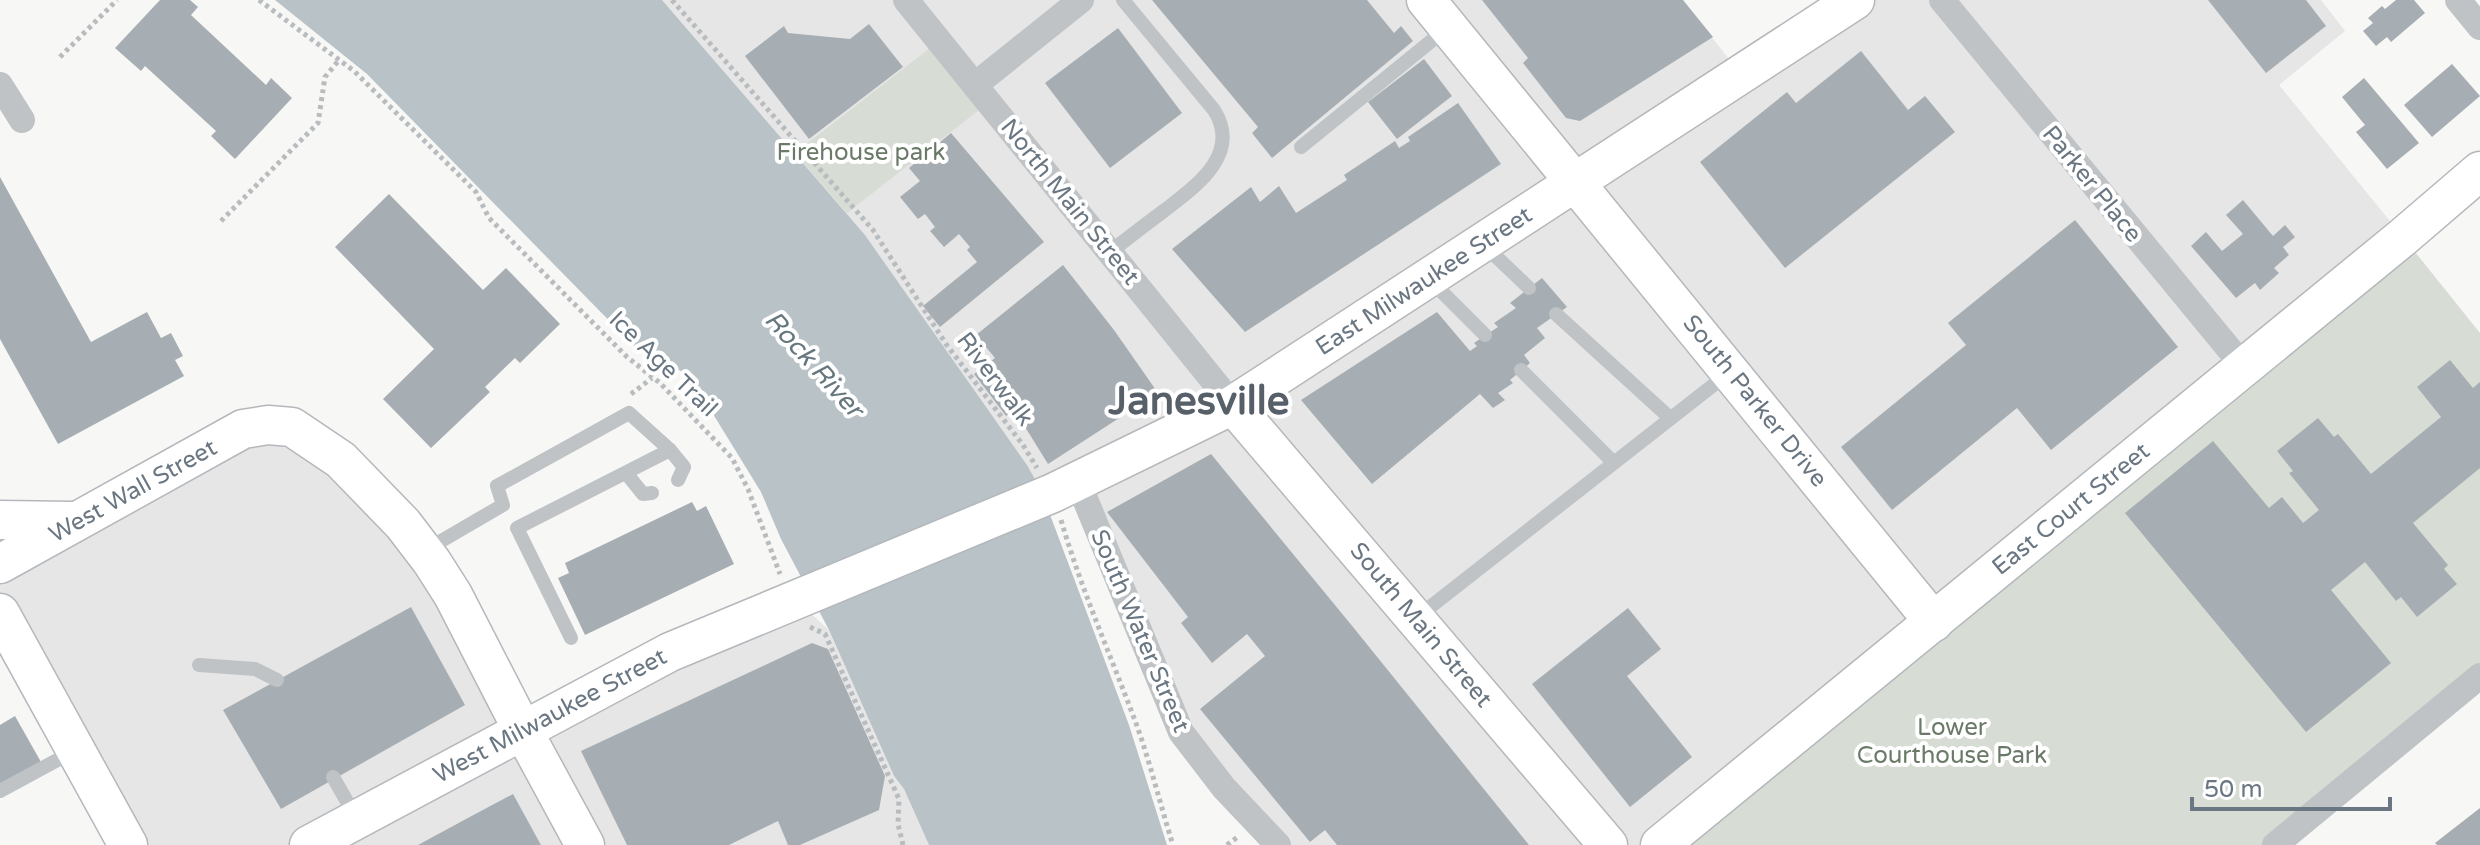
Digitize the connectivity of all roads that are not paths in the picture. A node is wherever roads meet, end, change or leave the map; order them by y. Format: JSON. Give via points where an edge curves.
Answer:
{"nodes":[{"id":1,"x":906,"y":0,"type":"edge"},
{"id":2,"x":1081,"y":0,"type":"edge"},
{"id":3,"x":1123,"y":0,"type":"edge"},
{"id":4,"x":1855,"y":0,"type":"edge"},
{"id":5,"x":1942,"y":0,"type":"edge"},
{"id":6,"x":2458,"y":0,"type":"edge"},
{"id":7,"x":1437,"y":14,"type":"edge"},
{"id":8,"x":2480,"y":27,"type":"edge"},
{"id":9,"x":0,"y":85,"type":"edge"},
{"id":10,"x":975,"y":85,"type":"junction"},
{"id":11,"x":22,"y":120,"type":"dead end"},
{"id":12,"x":1301,"y":147,"type":"dead end"},
{"id":13,"x":2480,"y":171,"type":"edge"},
{"id":14,"x":1574,"y":182,"type":"junction"},
{"id":15,"x":1482,"y":242,"type":"junction"},
{"id":16,"x":1110,"y":252,"type":"junction"},
{"id":17,"x":1428,"y":278,"type":"junction"},
{"id":18,"x":1529,"y":288,"type":"dead end"},
{"id":19,"x":1556,"y":314,"type":"dead end"},
{"id":20,"x":1485,"y":335,"type":"dead end"},
{"id":21,"x":2244,"y":367,"type":"junction"},
{"id":22,"x":1521,"y":370,"type":"dead end"},
{"id":23,"x":1731,"y":371,"type":"junction"},
{"id":24,"x":1233,"y":405,"type":"junction"},
{"id":25,"x":1670,"y":418,"type":"junction"},
{"id":26,"x":670,"y":450,"type":"junction"},
{"id":27,"x":1613,"y":462,"type":"junction"},
{"id":28,"x":626,"y":473,"type":"junction"},
{"id":29,"x":678,"y":480,"type":"dead end"},
{"id":30,"x":1058,"y":491,"type":"junction"},
{"id":31,"x":652,"y":493,"type":"dead end"},
{"id":32,"x":503,"y":505,"type":"junction"},
{"id":33,"x":0,"y":520,"type":"edge"},
{"id":34,"x":80,"y":521,"type":"junction"},
{"id":35,"x":517,"y":528,"type":"junction"},
{"id":36,"x":424,"y":551,"type":"junction"},
{"id":37,"x":0,"y":564,"type":"edge"},
{"id":38,"x":794,"y":601,"type":"joint"},
{"id":39,"x":0,"y":613,"type":"edge"},
{"id":40,"x":1415,"y":619,"type":"junction"},
{"id":41,"x":1934,"y":622,"type":"junction"},
{"id":42,"x":571,"y":638,"type":"dead end"},
{"id":43,"x":199,"y":665,"type":"dead end"},
{"id":44,"x":2480,"y":676,"type":"edge"},
{"id":45,"x":277,"y":680,"type":"dead end"},
{"id":46,"x":522,"y":729,"type":"junction"},
{"id":47,"x":76,"y":750,"type":"junction"},
{"id":48,"x":333,"y":777,"type":"dead end"},
{"id":49,"x":0,"y":791,"type":"edge"},
{"id":50,"x":357,"y":819,"type":"junction"},
{"id":51,"x":128,"y":845,"type":"edge"},
{"id":52,"x":309,"y":845,"type":"edge"},
{"id":53,"x":585,"y":845,"type":"edge"},
{"id":54,"x":1278,"y":845,"type":"edge"},
{"id":55,"x":1608,"y":845,"type":"edge"},
{"id":56,"x":1660,"y":845,"type":"edge"},
{"id":57,"x":2275,"y":845,"type":"edge"}],
"edges":[{"from":1,"to":10,"type":"street","name":"North Main Street"},
{"from":2,"to":10,"type":"street"},
{"from":3,"to":16,"type":"lane","via":[[1214,110],[1222,143],[1202,181]]},
{"from":4,"to":14,"type":"main road","name":"East Milwaukee Street"},
{"from":5,"to":21,"type":"street","name":"Parker Place"},
{"from":6,"to":8,"type":"street"},
{"from":7,"to":12,"type":"lane"},
{"from":7,"to":14,"type":"main road","name":"South Parker Drive"},
{"from":9,"to":11,"type":"street"},
{"from":10,"to":16,"type":"street","name":"North Main Street"},
{"from":13,"to":21,"type":"main road","name":"East Court Street"},
{"from":14,"to":15,"type":"main road","name":"East Milwaukee Street"},
{"from":14,"to":23,"type":"main road","name":"South Parker Drive"},
{"from":15,"to":17,"type":"main road","name":"East Milwaukee Street"},
{"from":15,"to":18,"type":"lane"},
{"from":16,"to":24,"type":"street","name":"North Main Street"},
{"from":17,"to":20,"type":"lane"},
{"from":17,"to":24,"type":"main road","name":"East Milwaukee Street"},
{"from":19,"to":25,"type":"lane"},
{"from":21,"to":41,"type":"main road","name":"East Court Street"},
{"from":22,"to":27,"type":"lane"},
{"from":23,"to":25,"type":"lane"},
{"from":23,"to":41,"type":"main road","name":"South Parker Drive"},
{"from":24,"to":30,"type":"main road","name":"East Milwaukee Street"},
{"from":24,"to":40,"type":"main road","name":"South Main Street"},
{"from":25,"to":27,"type":"lane"},
{"from":26,"to":28,"type":"lane"},
{"from":26,"to":29,"type":"lane","via":[[684,467]]},
{"from":26,"to":32,"type":"lane","via":[[629,413],[497,486]]},
{"from":27,"to":40,"type":"lane"},
{"from":28,"to":31,"type":"lane","via":[[643,494]]},
{"from":28,"to":35,"type":"lane"},
{"from":30,"to":38,"type":"main road","name":"East Milwaukee Street"},
{"from":30,"to":54,"type":"street","name":"South Water Street","via":[[1181,732]]},
{"from":32,"to":35,"type":"lane"},
{"from":32,"to":36,"type":"lane"},
{"from":33,"to":34,"type":"main road"},
{"from":34,"to":36,"type":"main road","name":"West Wall Street","via":[[243,429],[292,427],[341,460]]},
{"from":34,"to":37,"type":"main road","name":"West Wall Street"},
{"from":35,"to":42,"type":"lane"},
{"from":36,"to":46,"type":"main road","via":[[453,595]]},
{"from":38,"to":46,"type":"main road","name":"West Milwaukee Street","via":[[670,652]]},
{"from":39,"to":47,"type":"main road"},
{"from":40,"to":55,"type":"main road","name":"South Main Street"},
{"from":41,"to":56,"type":"main road","name":"East Court Street"},
{"from":43,"to":45,"type":"lane","via":[[255,669]]},
{"from":44,"to":57,"type":"street"},
{"from":46,"to":50,"type":"main road","name":"West Milwaukee Street"},
{"from":46,"to":53,"type":"main road"},
{"from":47,"to":49,"type":"lane"},
{"from":47,"to":51,"type":"main road"},
{"from":48,"to":50,"type":"lane"},
{"from":50,"to":52,"type":"main road","name":"West Milwaukee Street"}]}
